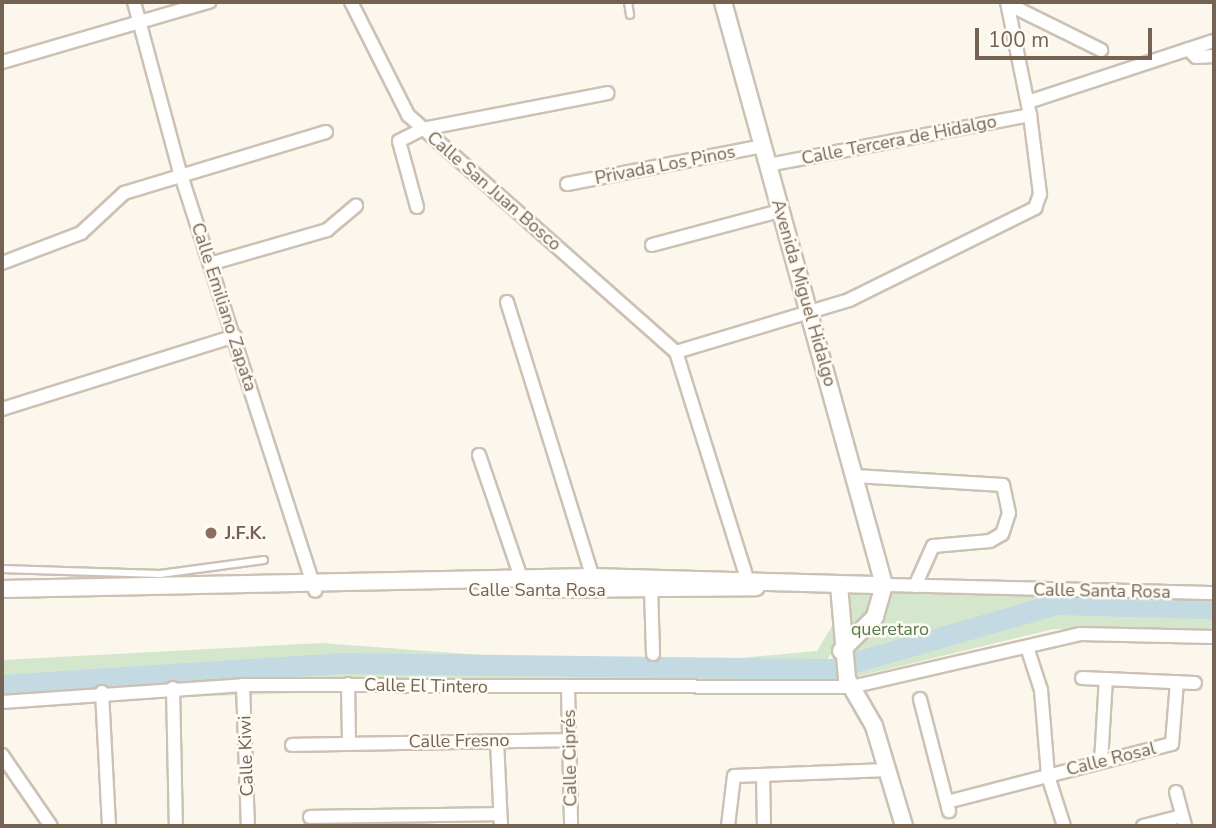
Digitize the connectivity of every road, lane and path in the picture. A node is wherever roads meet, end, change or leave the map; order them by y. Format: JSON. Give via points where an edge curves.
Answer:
{"nodes":[{"id":1,"x":134,"y":2,"type":"edge"},
{"id":2,"x":209,"y":2,"type":"edge"},
{"id":3,"x":351,"y":2,"type":"edge"},
{"id":4,"x":628,"y":2,"type":"edge"},
{"id":5,"x":723,"y":2,"type":"edge"},
{"id":6,"x":1007,"y":3,"type":"edge"},
{"id":7,"x":630,"y":15,"type":"dead end"},
{"id":8,"x":135,"y":22,"type":"junction"},
{"id":9,"x":1214,"y":41,"type":"edge"},
{"id":10,"x":1101,"y":50,"type":"dead end"},
{"id":11,"x":1188,"y":50,"type":"junction"},
{"id":12,"x":1214,"y":56,"type":"edge"},
{"id":13,"x":2,"y":62,"type":"edge"},
{"id":14,"x":608,"y":93,"type":"dead end"},
{"id":15,"x":1029,"y":109,"type":"junction"},
{"id":16,"x":423,"y":129,"type":"junction"},
{"id":17,"x":327,"y":132,"type":"dead end"},
{"id":18,"x":762,"y":146,"type":"junction"},
{"id":19,"x":768,"y":165,"type":"junction"},
{"id":20,"x":180,"y":172,"type":"junction"},
{"id":21,"x":567,"y":184,"type":"dead end"},
{"id":22,"x":356,"y":206,"type":"dead end"},
{"id":23,"x":417,"y":207,"type":"dead end"},
{"id":24,"x":780,"y":211,"type":"junction"},
{"id":25,"x":652,"y":245,"type":"dead end"},
{"id":26,"x":2,"y":263,"type":"edge"},
{"id":27,"x":213,"y":263,"type":"junction"},
{"id":28,"x":507,"y":302,"type":"dead end"},
{"id":29,"x":225,"y":303,"type":"junction"},
{"id":30,"x":810,"y":313,"type":"junction"},
{"id":31,"x":235,"y":336,"type":"junction"},
{"id":32,"x":220,"y":337,"type":"junction"},
{"id":33,"x":676,"y":352,"type":"junction"},
{"id":34,"x":2,"y":410,"type":"edge"},
{"id":35,"x":479,"y":455,"type":"dead end"},
{"id":36,"x":855,"y":476,"type":"junction"},
{"id":37,"x":264,"y":560,"type":"dead end"},
{"id":38,"x":2,"y":569,"type":"edge"},
{"id":39,"x":747,"y":579,"type":"junction"},
{"id":40,"x":594,"y":583,"type":"junction"},
{"id":41,"x":779,"y":583,"type":"junction"},
{"id":42,"x":522,"y":584,"type":"junction"},
{"id":43,"x":671,"y":584,"type":"junction"},
{"id":44,"x":839,"y":585,"type":"junction"},
{"id":45,"x":884,"y":585,"type":"junction"},
{"id":46,"x":915,"y":586,"type":"junction"},
{"id":47,"x":314,"y":587,"type":"junction"},
{"id":48,"x":2,"y":589,"type":"edge"},
{"id":49,"x":651,"y":589,"type":"junction"},
{"id":50,"x":1214,"y":593,"type":"edge"},
{"id":51,"x":1214,"y":637,"type":"edge"},
{"id":52,"x":1027,"y":648,"type":"junction"},
{"id":53,"x":653,"y":654,"type":"dead end"},
{"id":54,"x":842,"y":654,"type":"junction"},
{"id":55,"x":1082,"y":678,"type":"dead end"},
{"id":56,"x":1106,"y":679,"type":"junction"},
{"id":57,"x":1177,"y":682,"type":"junction"},
{"id":58,"x":1195,"y":682,"type":"dead end"},
{"id":59,"x":849,"y":683,"type":"junction"},
{"id":60,"x":348,"y":684,"type":"junction"},
{"id":61,"x":243,"y":685,"type":"junction"},
{"id":62,"x":173,"y":688,"type":"junction"},
{"id":63,"x":568,"y":689,"type":"junction"},
{"id":64,"x":102,"y":692,"type":"junction"},
{"id":65,"x":920,"y":699,"type":"dead end"},
{"id":66,"x":2,"y":702,"type":"edge"},
{"id":67,"x":570,"y":740,"type":"junction"},
{"id":68,"x":497,"y":741,"type":"junction"},
{"id":69,"x":349,"y":744,"type":"junction"},
{"id":70,"x":292,"y":745,"type":"dead end"},
{"id":71,"x":2,"y":755,"type":"edge"},
{"id":72,"x":1101,"y":762,"type":"junction"},
{"id":73,"x":888,"y":770,"type":"junction"},
{"id":74,"x":763,"y":775,"type":"junction"},
{"id":75,"x":1048,"y":776,"type":"junction"},
{"id":76,"x":1176,"y":792,"type":"dead end"},
{"id":77,"x":310,"y":817,"type":"dead end"},
{"id":78,"x":500,"y":820,"type":"edge"},
{"id":79,"x":1183,"y":821,"type":"edge"},
{"id":80,"x":51,"y":826,"type":"edge"},
{"id":81,"x":109,"y":826,"type":"edge"},
{"id":82,"x":176,"y":826,"type":"edge"},
{"id":83,"x":248,"y":826,"type":"edge"},
{"id":84,"x":571,"y":826,"type":"edge"},
{"id":85,"x":728,"y":826,"type":"edge"},
{"id":86,"x":764,"y":826,"type":"edge"},
{"id":87,"x":904,"y":826,"type":"edge"},
{"id":88,"x":1064,"y":826,"type":"edge"},
{"id":89,"x":1143,"y":826,"type":"edge"}],
"edges":[{"from":1,"to":8,"type":"street","name":"Calle Emiliano Zapata"},
{"from":2,"to":8,"type":"street"},
{"from":3,"to":16,"type":"street","name":"Calle San Juan Bosco","via":[[398,102]]},
{"from":4,"to":7,"type":"lane"},
{"from":5,"to":18,"type":"street","name":"Avenida Miguel Hidalgo"},
{"from":6,"to":10,"type":"street"},
{"from":6,"to":15,"type":"street"},
{"from":8,"to":13,"type":"street"},
{"from":8,"to":20,"type":"street","name":"Calle Emiliano Zapata"},
{"from":9,"to":11,"type":"street","name":"Calle Tercera de Hidalgo"},
{"from":11,"to":12,"type":"street","via":[[1196,57]]},
{"from":11,"to":15,"type":"street","name":"Calle Tercera de Hidalgo"},
{"from":14,"to":16,"type":"street"},
{"from":15,"to":19,"type":"street","name":"Calle Tercera de Hidalgo"},
{"from":15,"to":30,"type":"street","via":[[1040,200],[954,251]]},
{"from":16,"to":23,"type":"street","via":[[397,144]]},
{"from":16,"to":33,"type":"street","name":"Calle San Juan Bosco"},
{"from":17,"to":20,"type":"street"},
{"from":18,"to":19,"type":"street","name":"Avenida Miguel Hidalgo"},
{"from":18,"to":21,"type":"street","name":"Privada Los Pinos"},
{"from":19,"to":24,"type":"street","name":"Avenida Miguel Hidalgo"},
{"from":20,"to":26,"type":"street","via":[[124,193],[66,241]]},
{"from":20,"to":27,"type":"street","name":"Calle Emiliano Zapata"},
{"from":22,"to":27,"type":"street","via":[[327,230]]},
{"from":24,"to":25,"type":"street"},
{"from":24,"to":30,"type":"street","name":"Avenida Miguel Hidalgo"},
{"from":27,"to":29,"type":"street","name":"Calle Emiliano Zapata"},
{"from":28,"to":40,"type":"street"},
{"from":29,"to":31,"type":"street","name":"Calle Emiliano Zapata"},
{"from":29,"to":32,"type":"street"},
{"from":30,"to":33,"type":"street"},
{"from":30,"to":36,"type":"street","name":"Avenida Miguel Hidalgo"},
{"from":31,"to":32,"type":"street"},
{"from":31,"to":47,"type":"street","name":"Calle Emiliano Zapata"},
{"from":32,"to":34,"type":"street"},
{"from":33,"to":39,"type":"street"},
{"from":35,"to":42,"type":"street"},
{"from":36,"to":45,"type":"street","name":"Avenida Miguel Hidalgo"},
{"from":36,"to":46,"type":"street","via":[[1003,485],[1009,513],[1002,534],[990,541],[933,546]]},
{"from":37,"to":38,"type":"lane","via":[[160,574]]},
{"from":39,"to":41,"type":"street","name":"Calle Santa Rosa"},
{"from":39,"to":43,"type":"street","name":"Calle Santa Rosa"},
{"from":40,"to":42,"type":"street","name":"Calle Santa Rosa"},
{"from":40,"to":43,"type":"street","name":"Calle Santa Rosa"},
{"from":40,"to":49,"type":"street","name":"Calle Santa Rosa"},
{"from":41,"to":43,"type":"street","name":"Calle Santa Rosa"},
{"from":41,"to":44,"type":"street","name":"Calle Santa Rosa"},
{"from":42,"to":47,"type":"street","name":"Calle Santa Rosa"},
{"from":43,"to":49,"type":"street","name":"Calle Santa Rosa"},
{"from":44,"to":45,"type":"street","name":"Calle Santa Rosa"},
{"from":44,"to":54,"type":"street"},
{"from":45,"to":46,"type":"street","name":"Calle Santa Rosa"},
{"from":45,"to":54,"type":"street","via":[[875,617]]},
{"from":46,"to":50,"type":"street","name":"Calle Santa Rosa"},
{"from":47,"to":48,"type":"street","name":"Calle Santa Rosa"},
{"from":49,"to":53,"type":"street"},
{"from":51,"to":52,"type":"street","name":"Calle El Tintero","via":[[1080,634]]},
{"from":52,"to":59,"type":"street","name":"Calle El Tintero"},
{"from":52,"to":75,"type":"street","via":[[1041,690]]},
{"from":54,"to":59,"type":"street"},
{"from":55,"to":56,"type":"street"},
{"from":56,"to":57,"type":"street"},
{"from":56,"to":72,"type":"street"},
{"from":57,"to":58,"type":"street"},
{"from":57,"to":72,"type":"street","name":"Calle Rosal","via":[[1174,742]]},
{"from":59,"to":63,"type":"street","name":"Calle El Tintero"},
{"from":59,"to":73,"type":"street","via":[[874,726]]},
{"from":60,"to":61,"type":"street","name":"Calle El Tintero"},
{"from":60,"to":63,"type":"street","name":"Calle El Tintero"},
{"from":60,"to":69,"type":"street"},
{"from":61,"to":62,"type":"street","name":"Calle El Tintero"},
{"from":61,"to":83,"type":"street","name":"Calle Kiwi"},
{"from":62,"to":64,"type":"street","name":"Calle El Tintero"},
{"from":62,"to":82,"type":"street"},
{"from":63,"to":67,"type":"street","name":"Calle Ciprés"},
{"from":64,"to":66,"type":"street","name":"Calle El Tintero"},
{"from":64,"to":81,"type":"street"},
{"from":65,"to":75,"type":"street","name":"Calle Rosal","via":[[948,806]]},
{"from":67,"to":68,"type":"street","name":"Calle Fresno"},
{"from":67,"to":84,"type":"street","name":"Calle Ciprés"},
{"from":68,"to":69,"type":"street","name":"Calle Fresno"},
{"from":68,"to":78,"type":"street"},
{"from":69,"to":70,"type":"street","name":"Calle Fresno"},
{"from":71,"to":80,"type":"street"},
{"from":72,"to":75,"type":"street","name":"Calle Rosal"},
{"from":73,"to":74,"type":"street"},
{"from":73,"to":87,"type":"street"},
{"from":74,"to":85,"type":"street","via":[[730,778]]},
{"from":74,"to":86,"type":"street"},
{"from":75,"to":88,"type":"street"},
{"from":76,"to":79,"type":"street"},
{"from":77,"to":78,"type":"street"},
{"from":79,"to":89,"type":"street"}]}
